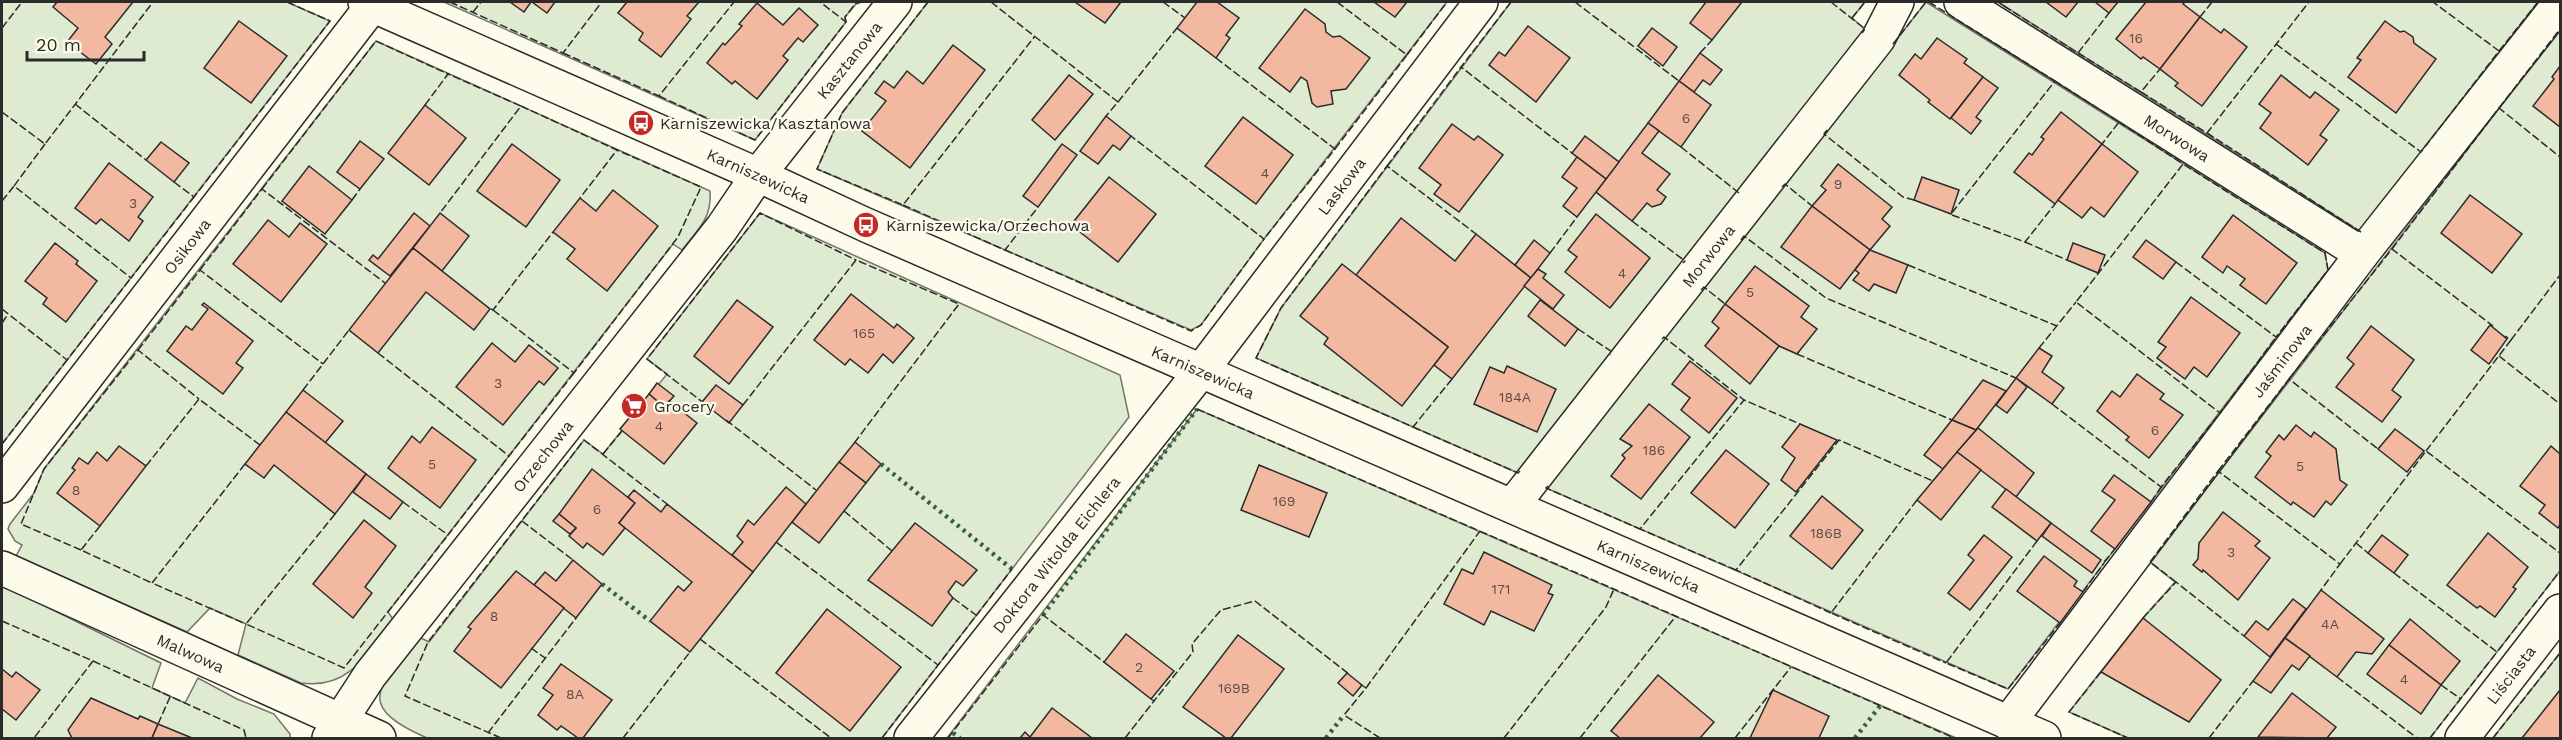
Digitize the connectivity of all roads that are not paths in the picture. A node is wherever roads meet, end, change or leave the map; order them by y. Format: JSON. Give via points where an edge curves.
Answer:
{"nodes":[{"id":1,"x":371,"y":2,"type":"edge"},
{"id":2,"x":895,"y":2,"type":"edge"},
{"id":3,"x":1481,"y":2,"type":"edge"},
{"id":4,"x":1897,"y":2,"type":"edge"},
{"id":5,"x":1961,"y":2,"type":"edge"},
{"id":6,"x":2560,"y":3,"type":"edge"},
{"id":7,"x":758,"y":175,"type":"junction"},
{"id":8,"x":2362,"y":254,"type":"junction"},
{"id":9,"x":1202,"y":371,"type":"junction"},
{"id":10,"x":2,"y":486,"type":"edge"},
{"id":11,"x":1512,"y":506,"type":"junction"},
{"id":12,"x":2,"y":568,"type":"edge"},
{"id":13,"x":2560,"y":611,"type":"edge"},
{"id":14,"x":2008,"y":723,"type":"junction"},
{"id":15,"x":335,"y":730,"type":"edge"},
{"id":16,"x":379,"y":738,"type":"edge"},
{"id":17,"x":911,"y":738,"type":"edge"},
{"id":18,"x":2044,"y":738,"type":"edge"},
{"id":19,"x":2462,"y":738,"type":"edge"}],
"edges":[{"from":1,"to":7,"type":"street","name":"Karniszewicka"},
{"from":1,"to":10,"type":"street","name":"Osikowa"},
{"from":2,"to":7,"type":"street","name":"Kasztanowa"},
{"from":3,"to":9,"type":"street","name":"Laskowa"},
{"from":4,"to":11,"type":"street","name":"Morwowa","via":[[1878,39]]},
{"from":5,"to":8,"type":"street","name":"Morwowa"},
{"from":6,"to":8,"type":"street","name":"Jaśminowa"},
{"from":7,"to":9,"type":"street","name":"Karniszewicka"},
{"from":7,"to":15,"type":"street","name":"Orzechowa","via":[[722,228],[370,675]]},
{"from":8,"to":14,"type":"street","name":"Jaśminowa"},
{"from":9,"to":11,"type":"street","name":"Karniszewicka"},
{"from":9,"to":17,"type":"street","name":"Doktora Witolda Eichlera"},
{"from":11,"to":14,"type":"street","name":"Karniszewicka"},
{"from":12,"to":15,"type":"street","name":"Malwowa"},
{"from":13,"to":19,"type":"street","name":"Liściasta"},
{"from":14,"to":18,"type":"street","name":"Karniszewicka"},
{"from":15,"to":16,"type":"street","name":"Malwowa"}]}
